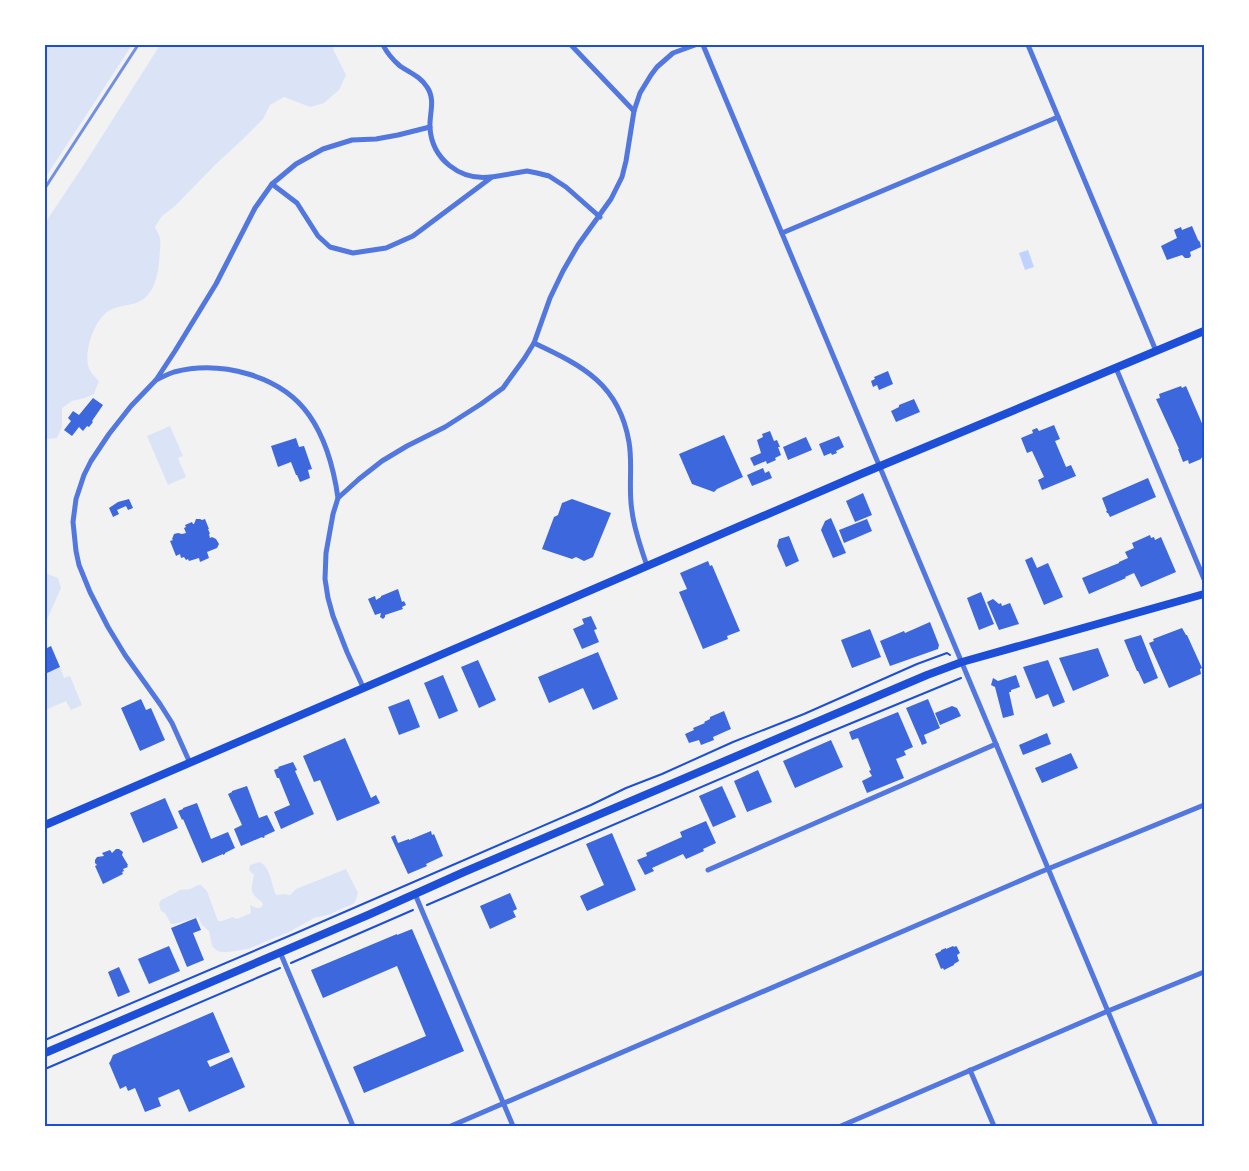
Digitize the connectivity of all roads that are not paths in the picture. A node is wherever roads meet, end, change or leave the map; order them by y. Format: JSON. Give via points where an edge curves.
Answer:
{"nodes":[{"id":1,"x":384,"y":45,"type":"edge"},
{"id":2,"x":570,"y":45,"type":"edge"},
{"id":3,"x":695,"y":45,"type":"edge"},
{"id":4,"x":704,"y":45,"type":"edge"},
{"id":5,"x":1028,"y":45,"type":"edge"},
{"id":6,"x":634,"y":111,"type":"junction"},
{"id":7,"x":1058,"y":117,"type":"junction"},
{"id":8,"x":430,"y":127,"type":"junction"},
{"id":9,"x":492,"y":177,"type":"junction"},
{"id":10,"x":272,"y":184,"type":"junction"},
{"id":11,"x":600,"y":217,"type":"junction"},
{"id":12,"x":782,"y":233,"type":"junction"},
{"id":13,"x":1204,"y":331,"type":"edge"},
{"id":14,"x":534,"y":343,"type":"junction"},
{"id":15,"x":1156,"y":351,"type":"junction"},
{"id":16,"x":1116,"y":368,"type":"junction"},
{"id":17,"x":156,"y":380,"type":"junction"},
{"id":18,"x":880,"y":466,"type":"junction"},
{"id":19,"x":338,"y":498,"type":"junction"},
{"id":20,"x":647,"y":566,"type":"junction"},
{"id":21,"x":1204,"y":579,"type":"edge"},
{"id":22,"x":1204,"y":594,"type":"edge"},
{"id":23,"x":962,"y":662,"type":"junction"},
{"id":24,"x":363,"y":687,"type":"junction"},
{"id":25,"x":996,"y":744,"type":"junction"},
{"id":26,"x":190,"y":762,"type":"junction"},
{"id":27,"x":1204,"y":805,"type":"edge"},
{"id":28,"x":45,"y":825,"type":"edge"},
{"id":29,"x":1048,"y":868,"type":"junction"},
{"id":30,"x":708,"y":870,"type":"dead end"},
{"id":31,"x":414,"y":894,"type":"junction"},
{"id":32,"x":280,"y":952,"type":"junction"},
{"id":33,"x":1204,"y":972,"type":"edge"},
{"id":34,"x":1108,"y":1012,"type":"junction"},
{"id":35,"x":45,"y":1054,"type":"edge"},
{"id":36,"x":970,"y":1070,"type":"junction"},
{"id":37,"x":504,"y":1103,"type":"junction"},
{"id":38,"x":353,"y":1126,"type":"edge"},
{"id":39,"x":451,"y":1126,"type":"edge"},
{"id":40,"x":513,"y":1126,"type":"edge"},
{"id":41,"x":840,"y":1126,"type":"edge"},
{"id":42,"x":994,"y":1126,"type":"edge"},
{"id":43,"x":1156,"y":1126,"type":"edge"}],
"edges":[{"from":1,"to":8,"type":"street","via":[[393,60],[419,76],[428,88],[433,103]]},
{"from":2,"to":6,"type":"street"},
{"from":3,"to":6,"type":"street","via":[[673,53],[658,67],[640,93]]},
{"from":4,"to":12,"type":"street"},
{"from":5,"to":7,"type":"street"},
{"from":6,"to":11,"type":"street","via":[[622,177]]},
{"from":7,"to":12,"type":"street"},
{"from":7,"to":15,"type":"street"},
{"from":8,"to":9,"type":"street","via":[[436,150],[449,166],[474,177]]},
{"from":8,"to":10,"type":"street","via":[[398,136],[352,140],[323,149],[296,164]]},
{"from":9,"to":10,"type":"street","via":[[413,236],[386,248],[352,253],[330,247],[318,236],[297,203]]},
{"from":9,"to":11,"type":"street","via":[[527,172],[549,176]]},
{"from":10,"to":17,"type":"street","via":[[255,208],[216,284]]},
{"from":11,"to":14,"type":"street","via":[[563,271]]},
{"from":12,"to":18,"type":"street"},
{"from":13,"to":15,"type":"main road"},
{"from":14,"to":19,"type":"street","via":[[503,388],[445,426],[382,460]]},
{"from":14,"to":20,"type":"street","via":[[590,374],[616,403],[629,442],[631,509]]},
{"from":15,"to":16,"type":"main road"},
{"from":16,"to":18,"type":"main road"},
{"from":16,"to":21,"type":"street"},
{"from":17,"to":19,"type":"street","via":[[172,373],[209,368],[234,370],[281,389],[309,415],[321,437]]},
{"from":17,"to":26,"type":"street","via":[[119,420],[91,461],[76,499],[74,536],[79,565],[90,592],[124,653],[172,723]]},
{"from":18,"to":20,"type":"main road"},
{"from":18,"to":23,"type":"street"},
{"from":19,"to":24,"type":"street","via":[[326,553],[325,579],[333,616]]},
{"from":20,"to":24,"type":"main road"},
{"from":22,"to":23,"type":"main road"},
{"from":23,"to":25,"type":"street"},
{"from":23,"to":31,"type":"main road"},
{"from":24,"to":26,"type":"main road"},
{"from":25,"to":29,"type":"street"},
{"from":25,"to":30,"type":"street"},
{"from":26,"to":28,"type":"main road"},
{"from":27,"to":29,"type":"street"},
{"from":29,"to":34,"type":"street"},
{"from":29,"to":37,"type":"street"},
{"from":31,"to":32,"type":"main road"},
{"from":31,"to":37,"type":"street"},
{"from":32,"to":35,"type":"main road"},
{"from":32,"to":38,"type":"street"},
{"from":33,"to":34,"type":"street"},
{"from":34,"to":36,"type":"street"},
{"from":34,"to":43,"type":"street"},
{"from":36,"to":41,"type":"street"},
{"from":36,"to":42,"type":"street"},
{"from":37,"to":39,"type":"street"},
{"from":37,"to":40,"type":"street"}]}
